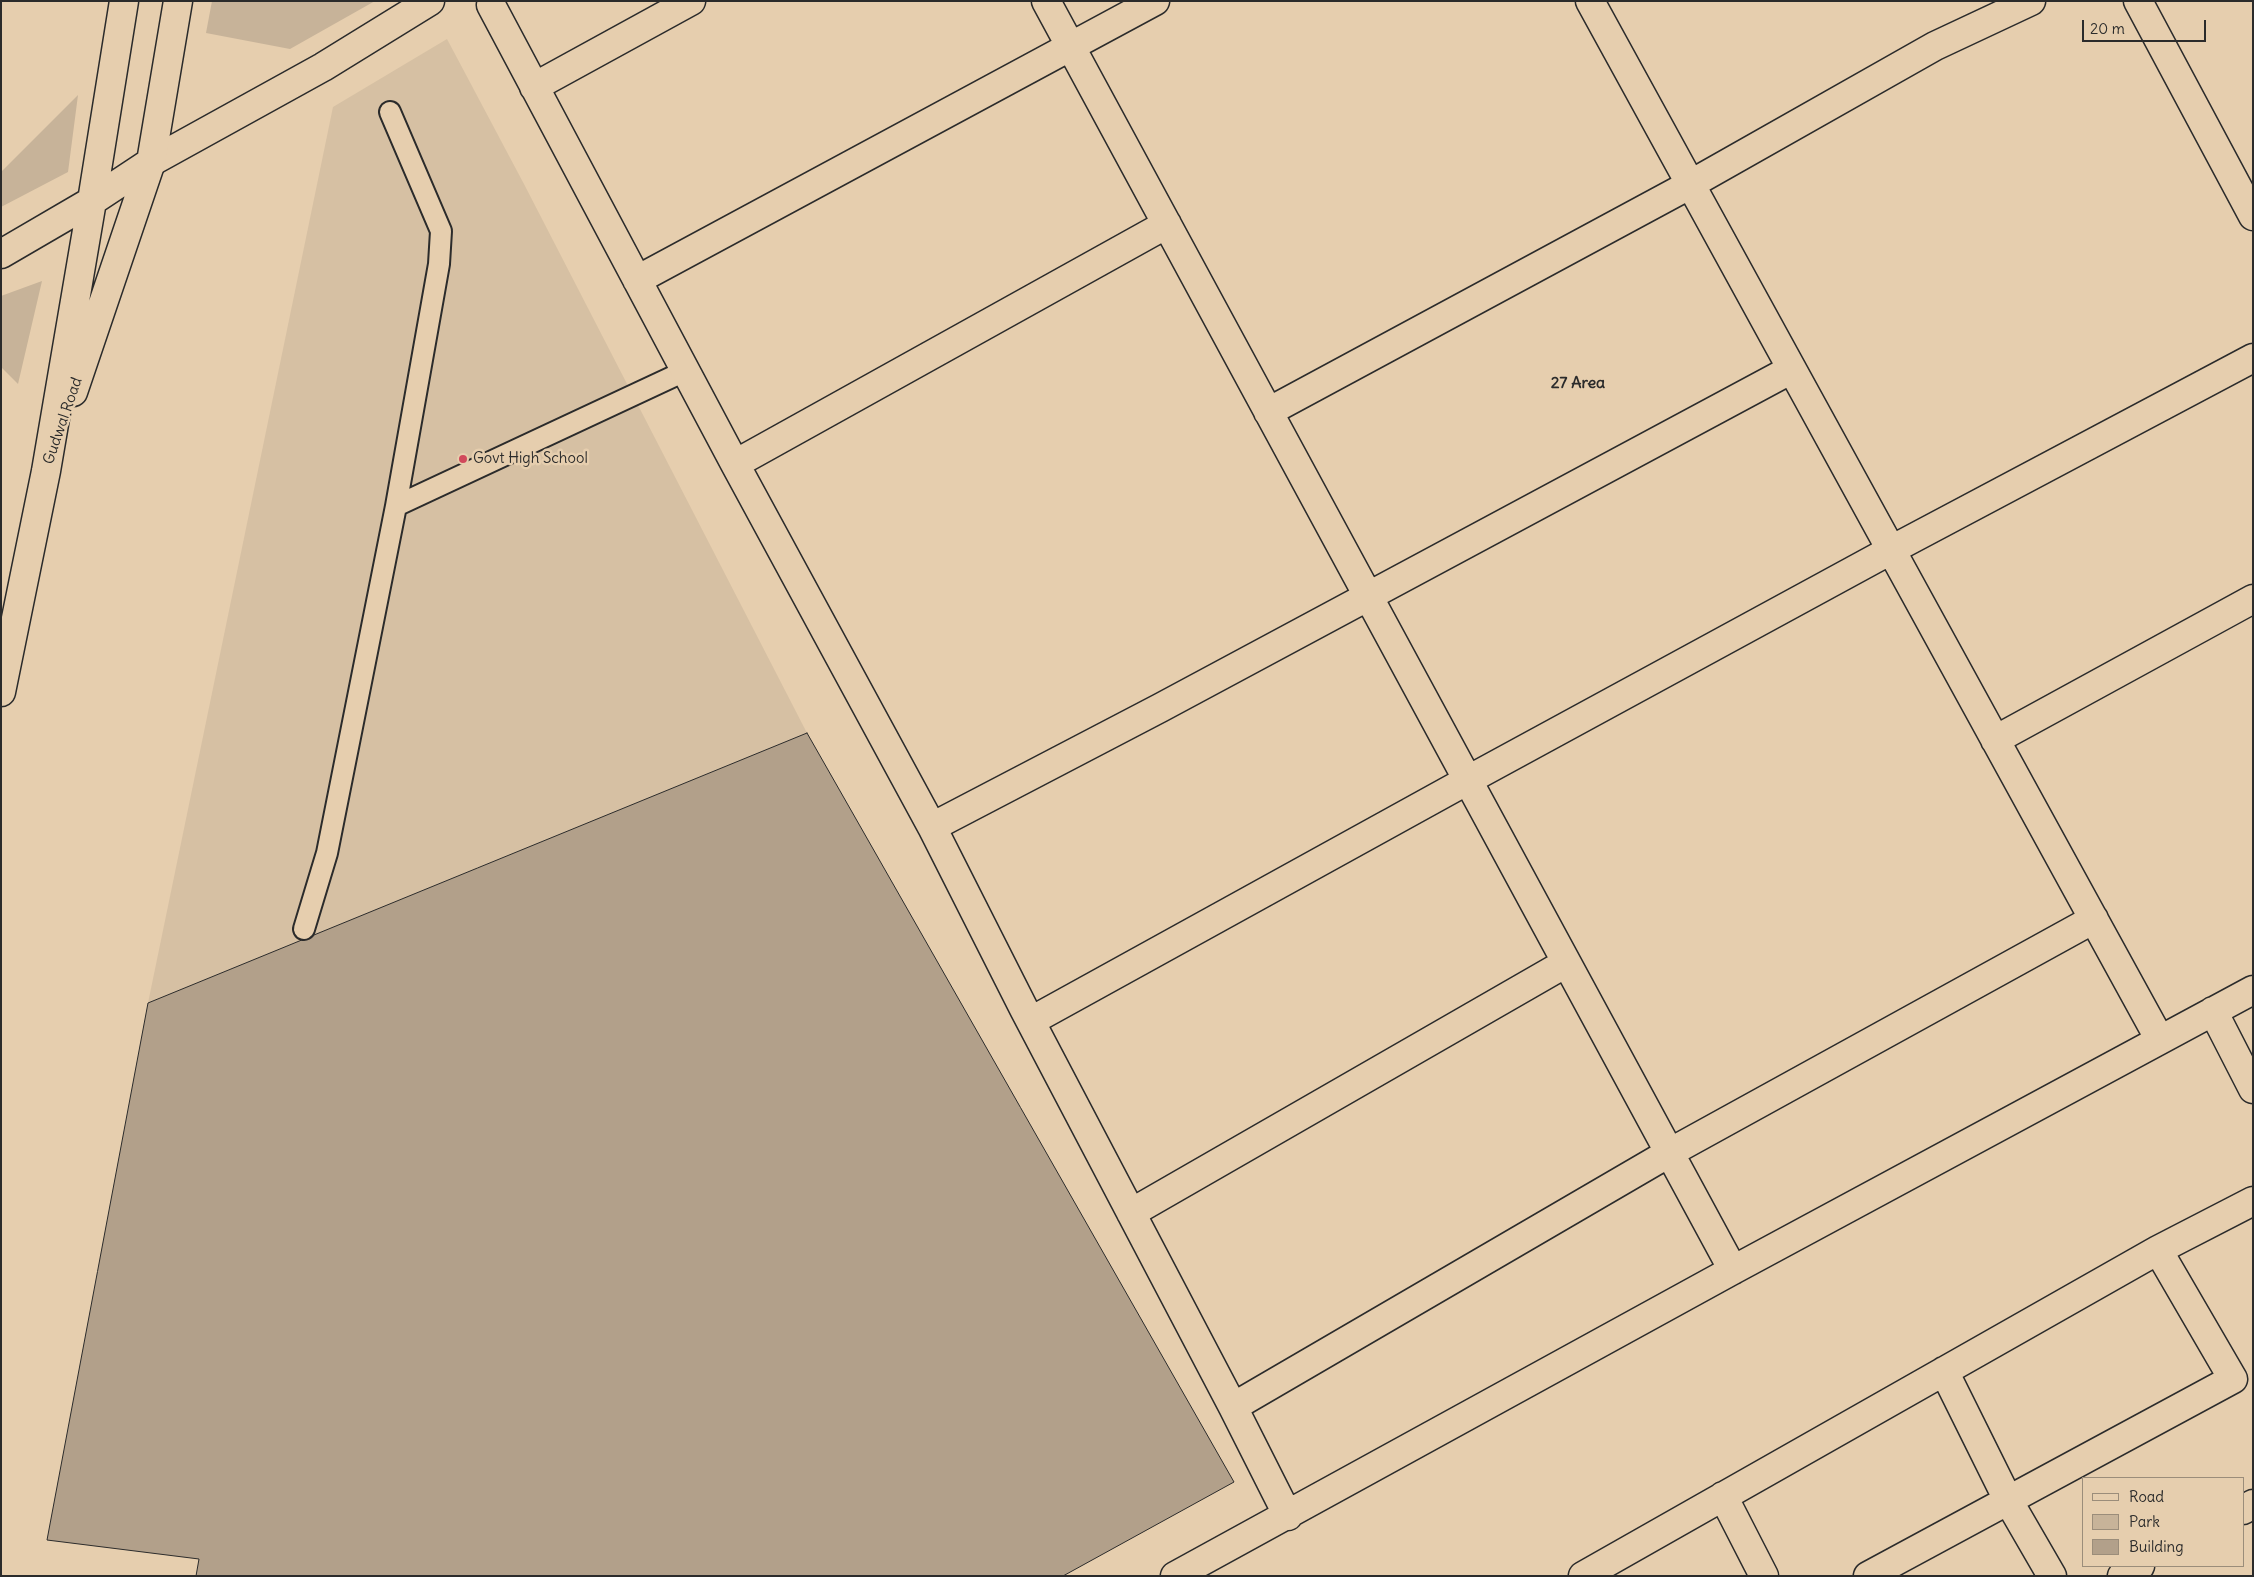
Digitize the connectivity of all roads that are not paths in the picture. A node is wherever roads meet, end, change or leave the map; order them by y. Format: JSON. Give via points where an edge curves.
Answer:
{"nodes":[{"id":1,"x":124,"y":1,"type":"edge"},
{"id":2,"x":178,"y":1,"type":"edge"},
{"id":3,"x":430,"y":1,"type":"edge"},
{"id":4,"x":691,"y":1,"type":"edge"},
{"id":5,"x":1046,"y":1,"type":"edge"},
{"id":6,"x":1155,"y":1,"type":"edge"},
{"id":7,"x":1590,"y":1,"type":"edge"},
{"id":8,"x":2032,"y":1,"type":"edge"},
{"id":9,"x":2138,"y":1,"type":"edge"},
{"id":10,"x":490,"y":5,"type":"dead end"},
{"id":11,"x":1071,"y":48,"type":"junction"},
{"id":12,"x":534,"y":87,"type":"junction"},
{"id":13,"x":390,"y":112,"type":"dead end"},
{"id":14,"x":151,"y":162,"type":"junction"},
{"id":15,"x":1691,"y":184,"type":"junction"},
{"id":16,"x":92,"y":201,"type":"junction"},
{"id":17,"x":2253,"y":216,"type":"edge"},
{"id":18,"x":1167,"y":224,"type":"junction"},
{"id":19,"x":1,"y":254,"type":"edge"},
{"id":20,"x":637,"y":280,"type":"junction"},
{"id":21,"x":2253,"y":358,"type":"edge"},
{"id":22,"x":1792,"y":369,"type":"junction"},
{"id":23,"x":685,"y":370,"type":"junction"},
{"id":24,"x":1268,"y":412,"type":"junction"},
{"id":25,"x":735,"y":464,"type":"junction"},
{"id":26,"x":46,"y":471,"type":"junction"},
{"id":27,"x":396,"y":506,"type":"junction"},
{"id":28,"x":1891,"y":550,"type":"junction"},
{"id":29,"x":1368,"y":596,"type":"junction"},
{"id":30,"x":2253,"y":599,"type":"edge"},
{"id":31,"x":1,"y":692,"type":"edge"},
{"id":32,"x":1995,"y":740,"type":"junction"},
{"id":33,"x":1468,"y":780,"type":"junction"},
{"id":34,"x":932,"y":827,"type":"junction"},
{"id":35,"x":2094,"y":919,"type":"junction"},
{"id":36,"x":304,"y":929,"type":"dead end"},
{"id":37,"x":1566,"y":963,"type":"junction"},
{"id":38,"x":2253,"y":990,"type":"edge"},
{"id":39,"x":2213,"y":1011,"type":"junction"},
{"id":40,"x":1031,"y":1021,"type":"junction"},
{"id":41,"x":2160,"y":1040,"type":"junction"},
{"id":42,"x":2253,"y":1089,"type":"edge"},
{"id":43,"x":1669,"y":1153,"type":"junction"},
{"id":44,"x":2253,"y":1201,"type":"edge"},
{"id":45,"x":1131,"y":1212,"type":"junction"},
{"id":46,"x":2158,"y":1250,"type":"junction"},
{"id":47,"x":1733,"y":1270,"type":"junction"},
{"id":48,"x":1944,"y":1371,"type":"junction"},
{"id":49,"x":1234,"y":1407,"type":"junction"},
{"id":50,"x":1723,"y":1496,"type":"junction"},
{"id":51,"x":2008,"y":1500,"type":"junction"},
{"id":52,"x":1288,"y":1516,"type":"junction"},
{"id":53,"x":2138,"y":1567,"type":"edge"},
{"id":54,"x":1175,"y":1576,"type":"edge"},
{"id":55,"x":1583,"y":1576,"type":"edge"},
{"id":56,"x":1764,"y":1576,"type":"edge"},
{"id":57,"x":1868,"y":1576,"type":"edge"},
{"id":58,"x":2052,"y":1576,"type":"edge"},
{"id":59,"x":2122,"y":1576,"type":"edge"}],
"edges":[{"from":1,"to":16,"type":"street","name":"Gudwal Road"},
{"from":2,"to":14,"type":"street","name":"Gudwal Road"},
{"from":3,"to":14,"type":"street","via":[[323,68]]},
{"from":4,"to":12,"type":"street"},
{"from":5,"to":11,"type":"street"},
{"from":6,"to":11,"type":"street"},
{"from":7,"to":15,"type":"street"},
{"from":8,"to":15,"type":"street","via":[[1935,46]]},
{"from":9,"to":17,"type":"street"},
{"from":10,"to":12,"type":"street"},
{"from":11,"to":18,"type":"street"},
{"from":11,"to":20,"type":"street"},
{"from":12,"to":20,"type":"street"},
{"from":13,"to":27,"type":"lane","via":[[441,231],[439,264]]},
{"from":14,"to":16,"type":"street"},
{"from":14,"to":26,"type":"street","name":"Gudwal Road"},
{"from":15,"to":22,"type":"street"},
{"from":15,"to":24,"type":"street"},
{"from":16,"to":19,"type":"street"},
{"from":16,"to":26,"type":"street","name":"Gudwal Road"},
{"from":18,"to":24,"type":"street"},
{"from":18,"to":25,"type":"street"},
{"from":20,"to":23,"type":"street"},
{"from":21,"to":28,"type":"street"},
{"from":22,"to":28,"type":"street"},
{"from":22,"to":29,"type":"street"},
{"from":23,"to":25,"type":"street"},
{"from":23,"to":27,"type":"lane"},
{"from":24,"to":29,"type":"street"},
{"from":25,"to":34,"type":"street"},
{"from":26,"to":31,"type":"street"},
{"from":27,"to":36,"type":"lane","via":[[327,853]]},
{"from":28,"to":32,"type":"street"},
{"from":28,"to":33,"type":"street"},
{"from":29,"to":33,"type":"street"},
{"from":29,"to":34,"type":"street"},
{"from":30,"to":32,"type":"street"},
{"from":32,"to":35,"type":"street"},
{"from":33,"to":37,"type":"street"},
{"from":33,"to":40,"type":"street"},
{"from":34,"to":40,"type":"street"},
{"from":35,"to":41,"type":"street"},
{"from":35,"to":43,"type":"street"},
{"from":37,"to":43,"type":"street"},
{"from":37,"to":45,"type":"street"},
{"from":38,"to":39,"type":"street"},
{"from":39,"to":41,"type":"street"},
{"from":39,"to":42,"type":"street"},
{"from":40,"to":45,"type":"street"},
{"from":41,"to":47,"type":"street"},
{"from":43,"to":47,"type":"street"},
{"from":43,"to":49,"type":"street"},
{"from":44,"to":46,"type":"street"},
{"from":45,"to":49,"type":"street"},
{"from":46,"to":48,"type":"street"},
{"from":46,"to":51,"type":"street","via":[[2233,1379]]},
{"from":47,"to":52,"type":"street"},
{"from":48,"to":50,"type":"street"},
{"from":48,"to":51,"type":"street"},
{"from":49,"to":52,"type":"street"},
{"from":50,"to":55,"type":"street"},
{"from":50,"to":56,"type":"street"},
{"from":51,"to":57,"type":"street"},
{"from":51,"to":58,"type":"street"},
{"from":52,"to":54,"type":"street"},
{"from":53,"to":59,"type":"street"}]}
